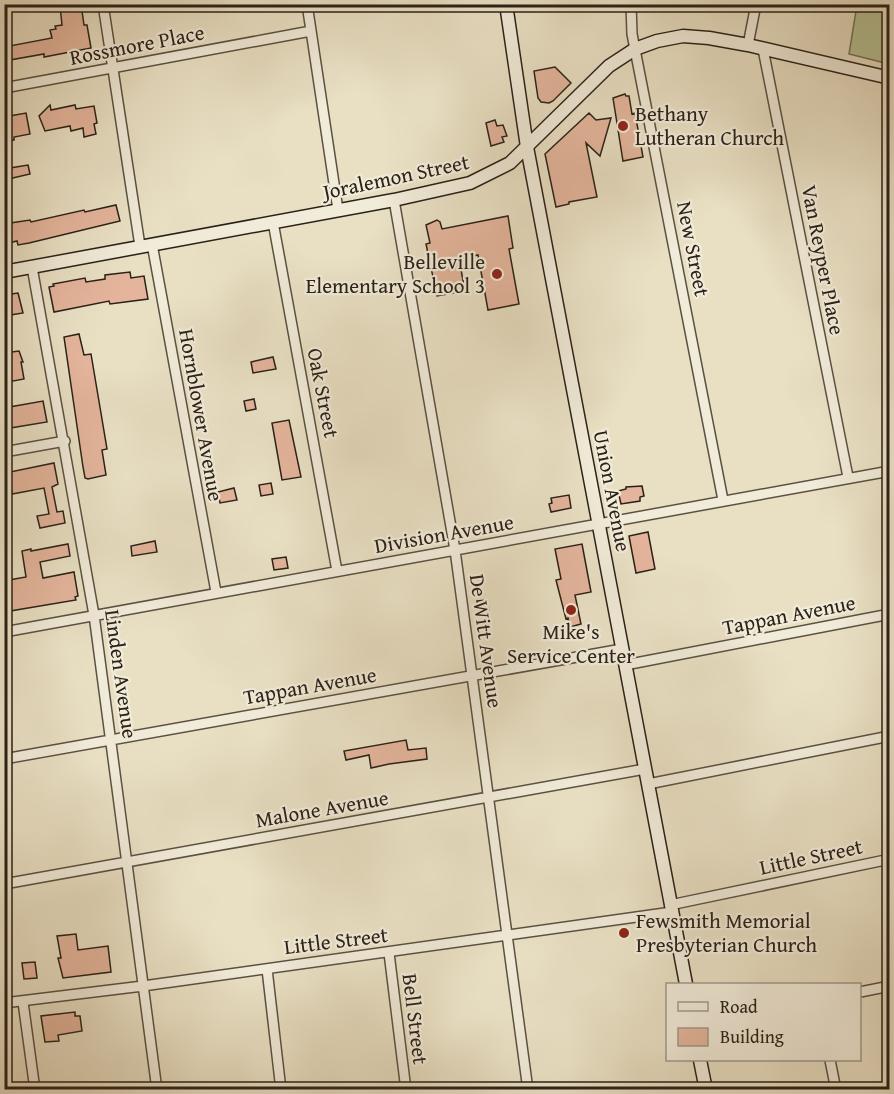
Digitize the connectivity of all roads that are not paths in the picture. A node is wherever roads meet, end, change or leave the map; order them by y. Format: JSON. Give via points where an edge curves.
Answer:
{"nodes":[{"id":1,"x":103,"y":4,"type":"edge"},
{"id":2,"x":308,"y":4,"type":"edge"},
{"id":3,"x":506,"y":4,"type":"edge"},
{"id":4,"x":631,"y":4,"type":"edge"},
{"id":5,"x":756,"y":4,"type":"edge"},
{"id":6,"x":311,"y":31,"type":"junction"},
{"id":7,"x":748,"y":45,"type":"junction"},
{"id":8,"x":635,"y":49,"type":"junction"},
{"id":9,"x":763,"y":49,"type":"junction"},
{"id":10,"x":113,"y":68,"type":"junction"},
{"id":11,"x":890,"y":78,"type":"edge"},
{"id":12,"x":4,"y":88,"type":"edge"},
{"id":13,"x":527,"y":147,"type":"junction"},
{"id":14,"x":394,"y":200,"type":"junction"},
{"id":15,"x":338,"y":210,"type":"junction"},
{"id":16,"x":273,"y":222,"type":"junction"},
{"id":17,"x":146,"y":245,"type":"junction"},
{"id":18,"x":32,"y":267,"type":"junction"},
{"id":19,"x":4,"y":272,"type":"edge"},
{"id":20,"x":65,"y":441,"type":"junction"},
{"id":21,"x":4,"y":452,"type":"edge"},
{"id":22,"x":890,"y":471,"type":"edge"},
{"id":23,"x":848,"y":477,"type":"junction"},
{"id":24,"x":723,"y":500,"type":"junction"},
{"id":25,"x":599,"y":525,"type":"junction"},
{"id":26,"x":455,"y":550,"type":"junction"},
{"id":27,"x":337,"y":571,"type":"junction"},
{"id":28,"x":216,"y":592,"type":"junction"},
{"id":29,"x":890,"y":614,"type":"edge"},
{"id":30,"x":94,"y":615,"type":"junction"},
{"id":31,"x":4,"y":632,"type":"edge"},
{"id":32,"x":622,"y":648,"type":"junction"},
{"id":33,"x":625,"y":665,"type":"junction"},
{"id":34,"x":472,"y":675,"type":"junction"},
{"id":35,"x":890,"y":736,"type":"edge"},
{"id":36,"x":112,"y":741,"type":"junction"},
{"id":37,"x":4,"y":759,"type":"edge"},
{"id":38,"x":645,"y":769,"type":"junction"},
{"id":39,"x":648,"y":784,"type":"junction"},
{"id":40,"x":489,"y":798,"type":"junction"},
{"id":41,"x":890,"y":859,"type":"edge"},
{"id":42,"x":128,"y":862,"type":"junction"},
{"id":43,"x":4,"y":884,"type":"edge"},
{"id":44,"x":671,"y":909,"type":"junction"},
{"id":45,"x":508,"y":935,"type":"junction"},
{"id":46,"x":389,"y":953,"type":"junction"},
{"id":47,"x":267,"y":969,"type":"junction"},
{"id":48,"x":686,"y":983,"type":"edge"},
{"id":49,"x":143,"y":986,"type":"junction"},
{"id":50,"x":890,"y":986,"type":"edge"},
{"id":51,"x":861,"y":992,"type":"edge"},
{"id":52,"x":23,"y":1002,"type":"junction"},
{"id":53,"x":4,"y":1003,"type":"edge"},
{"id":54,"x":700,"y":1061,"type":"edge"},
{"id":55,"x":830,"y":1061,"type":"edge"},
{"id":56,"x":35,"y":1089,"type":"edge"},
{"id":57,"x":158,"y":1089,"type":"edge"},
{"id":58,"x":281,"y":1089,"type":"edge"},
{"id":59,"x":406,"y":1089,"type":"edge"},
{"id":60,"x":528,"y":1089,"type":"edge"},
{"id":61,"x":706,"y":1089,"type":"edge"},
{"id":62,"x":836,"y":1089,"type":"edge"}],
"edges":[{"from":1,"to":10,"type":"street","name":"Hornblower Avenue"},
{"from":2,"to":6,"type":"street"},
{"from":3,"to":13,"type":"street","name":"Union Avenue"},
{"from":4,"to":8,"type":"street","name":"New Street"},
{"from":5,"to":7,"type":"street"},
{"from":6,"to":10,"type":"street","name":"Rossmore Place"},
{"from":6,"to":15,"type":"street"},
{"from":7,"to":8,"type":"street","name":"Joralemon Street","via":[[683,36]]},
{"from":7,"to":9,"type":"street","name":"Joralemon Street"},
{"from":8,"to":13,"type":"street","name":"Joralemon Street","via":[[609,66]]},
{"from":8,"to":24,"type":"street","name":"New Street"},
{"from":9,"to":11,"type":"street","name":"Joralemon Street"},
{"from":9,"to":23,"type":"street","name":"Van Reyper Place"},
{"from":10,"to":12,"type":"street","name":"Rossmore Place"},
{"from":10,"to":17,"type":"street","name":"Hornblower Avenue"},
{"from":13,"to":14,"type":"street","name":"Joralemon Street","via":[[510,163],[477,180]]},
{"from":13,"to":25,"type":"street","name":"Union Avenue"},
{"from":14,"to":15,"type":"street","name":"Joralemon Street"},
{"from":14,"to":26,"type":"street","name":"De Witt Avenue"},
{"from":15,"to":16,"type":"street","name":"Joralemon Street"},
{"from":16,"to":17,"type":"street","name":"Joralemon Street"},
{"from":16,"to":27,"type":"street","name":"Oak Street"},
{"from":17,"to":18,"type":"street","name":"Joralemon Street"},
{"from":17,"to":28,"type":"street","name":"Hornblower Avenue"},
{"from":18,"to":19,"type":"street","name":"Joralemon Street"},
{"from":18,"to":20,"type":"street","name":"Linden Avenue"},
{"from":20,"to":21,"type":"street"},
{"from":20,"to":30,"type":"street","name":"Linden Avenue"},
{"from":22,"to":23,"type":"street","name":"Division Avenue"},
{"from":23,"to":24,"type":"street","name":"Division Avenue"},
{"from":24,"to":25,"type":"street","name":"Division Avenue"},
{"from":25,"to":26,"type":"street","name":"Division Avenue"},
{"from":25,"to":32,"type":"street","name":"Union Avenue"},
{"from":26,"to":27,"type":"street","name":"Division Avenue"},
{"from":26,"to":34,"type":"street","name":"De Witt Avenue"},
{"from":27,"to":28,"type":"street","name":"Division Avenue"},
{"from":28,"to":30,"type":"street","name":"Division Avenue"},
{"from":29,"to":33,"type":"street","name":"Tappan Avenue"},
{"from":30,"to":31,"type":"street","name":"Division Avenue"},
{"from":30,"to":36,"type":"street","name":"Linden Avenue"},
{"from":32,"to":33,"type":"street","name":"Union Avenue"},
{"from":32,"to":34,"type":"street","name":"Tappan Avenue"},
{"from":33,"to":38,"type":"street","name":"Union Avenue"},
{"from":34,"to":36,"type":"street","name":"Tappan Avenue"},
{"from":34,"to":40,"type":"street","name":"De Witt Avenue"},
{"from":35,"to":39,"type":"street"},
{"from":36,"to":37,"type":"street","name":"Tappan Avenue"},
{"from":36,"to":42,"type":"street","name":"Linden Avenue"},
{"from":38,"to":39,"type":"street","name":"Union Avenue"},
{"from":38,"to":40,"type":"street","name":"Malone Avenue"},
{"from":39,"to":44,"type":"street","name":"Union Avenue"},
{"from":40,"to":42,"type":"street","name":"Malone Avenue"},
{"from":40,"to":45,"type":"street","name":"De Witt Avenue"},
{"from":41,"to":44,"type":"street","name":"Little Street"},
{"from":42,"to":43,"type":"street","name":"Malone Avenue"},
{"from":42,"to":49,"type":"street","name":"Linden Avenue"},
{"from":44,"to":45,"type":"street","name":"Little Street"},
{"from":44,"to":48,"type":"street","name":"Union Avenue"},
{"from":45,"to":46,"type":"street","name":"Little Street"},
{"from":45,"to":60,"type":"street","name":"De Witt Avenue"},
{"from":46,"to":47,"type":"street","name":"Little Street"},
{"from":46,"to":59,"type":"street","name":"Bell Street"},
{"from":47,"to":49,"type":"street","name":"Little Street"},
{"from":47,"to":58,"type":"street"},
{"from":49,"to":52,"type":"street","name":"Little Street"},
{"from":49,"to":57,"type":"street","name":"Linden Avenue"},
{"from":50,"to":51,"type":"street"},
{"from":52,"to":53,"type":"street","name":"Little Street"},
{"from":52,"to":56,"type":"street"},
{"from":54,"to":61,"type":"street"},
{"from":55,"to":62,"type":"street"}]}
